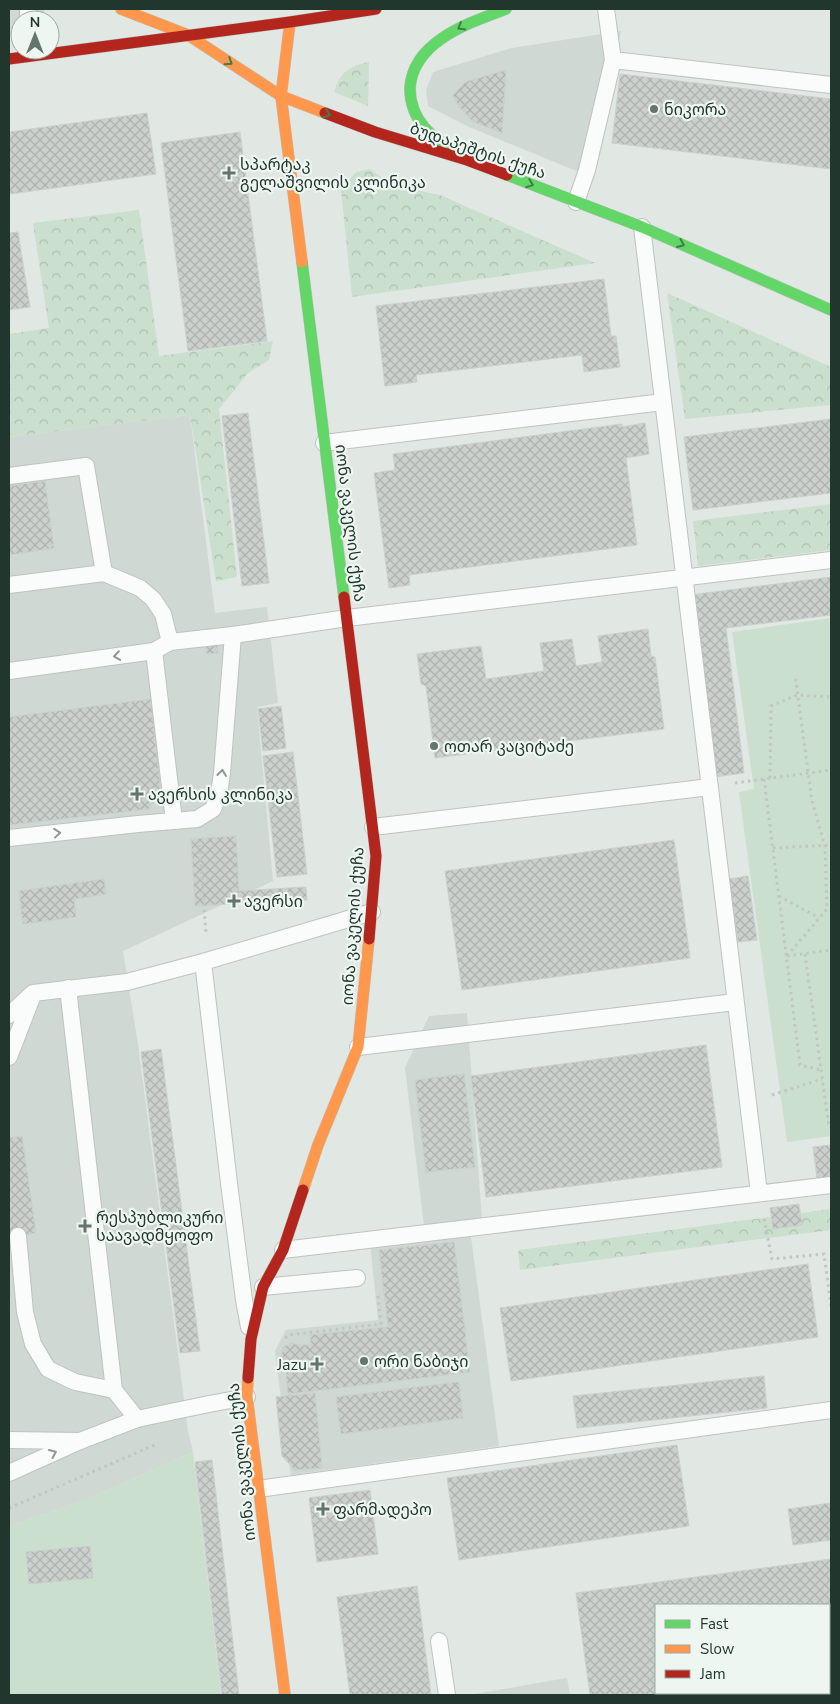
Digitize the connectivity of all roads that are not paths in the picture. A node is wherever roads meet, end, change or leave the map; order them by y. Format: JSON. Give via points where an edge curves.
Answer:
{"nodes":[{"id":1,"x":121,"y":9,"type":"edge"},
{"id":2,"x":376,"y":9,"type":"edge"},
{"id":3,"x":506,"y":9,"type":"edge"},
{"id":4,"x":606,"y":9,"type":"edge"},
{"id":5,"x":290,"y":22,"type":"junction"},
{"id":6,"x":188,"y":36,"type":"junction"},
{"id":7,"x":60,"y":50,"type":"edge"},
{"id":8,"x":613,"y":60,"type":"junction"},
{"id":9,"x":831,"y":85,"type":"edge"},
{"id":10,"x":281,"y":96,"type":"junction"},
{"id":11,"x":467,"y":160,"type":"junction"},
{"id":12,"x":576,"y":202,"type":"junction"},
{"id":13,"x":642,"y":227,"type":"junction"},
{"id":14,"x":831,"y":310,"type":"edge"},
{"id":15,"x":663,"y":402,"type":"junction"},
{"id":16,"x":324,"y":443,"type":"junction"},
{"id":17,"x":9,"y":476,"type":"edge"},
{"id":18,"x":831,"y":560,"type":"edge"},
{"id":19,"x":104,"y":573,"type":"junction"},
{"id":20,"x":684,"y":578,"type":"junction"},
{"id":21,"x":9,"y":585,"type":"edge"},
{"id":22,"x":346,"y":618,"type":"junction"},
{"id":23,"x":233,"y":635,"type":"junction"},
{"id":24,"x":170,"y":642,"type":"junction"},
{"id":25,"x":154,"y":652,"type":"junction"},
{"id":26,"x":9,"y":671,"type":"edge"},
{"id":27,"x":710,"y":787,"type":"junction"},
{"id":28,"x":174,"y":820,"type":"junction"},
{"id":29,"x":372,"y":827,"type":"junction"},
{"id":30,"x":9,"y":838,"type":"edge"},
{"id":31,"x":372,"y":912,"type":"junction"},
{"id":32,"x":206,"y":961,"type":"junction"},
{"id":33,"x":68,"y":988,"type":"junction"},
{"id":34,"x":34,"y":993,"type":"junction"},
{"id":35,"x":736,"y":1002,"type":"junction"},
{"id":36,"x":9,"y":1015,"type":"edge"},
{"id":37,"x":358,"y":1046,"type":"junction"},
{"id":38,"x":9,"y":1057,"type":"edge"},
{"id":39,"x":831,"y":1185,"type":"edge"},
{"id":40,"x":759,"y":1194,"type":"junction"},
{"id":41,"x":18,"y":1236,"type":"dead end"},
{"id":42,"x":283,"y":1250,"type":"junction"},
{"id":43,"x":357,"y":1278,"type":"dead end"},
{"id":44,"x":263,"y":1287,"type":"junction"},
{"id":45,"x":251,"y":1339,"type":"junction"},
{"id":46,"x":114,"y":1390,"type":"junction"},
{"id":47,"x":247,"y":1397,"type":"junction"},
{"id":48,"x":831,"y":1410,"type":"edge"},
{"id":49,"x":137,"y":1419,"type":"junction"},
{"id":50,"x":9,"y":1440,"type":"edge"},
{"id":51,"x":80,"y":1441,"type":"junction"},
{"id":52,"x":9,"y":1474,"type":"edge"},
{"id":53,"x":258,"y":1490,"type":"junction"},
{"id":54,"x":440,"y":1642,"type":"dead end"},
{"id":55,"x":285,"y":1695,"type":"edge"},
{"id":56,"x":447,"y":1695,"type":"edge"}],
"edges":[{"from":1,"to":6,"type":"main road","name":"ბუდაპეშტის ქუჩა"},
{"from":2,"to":5,"type":"main road"},
{"from":3,"to":11,"type":"main road","one_way":true,"via":[[468,23],[443,37],[425,51],[409,81],[411,105],[419,120],[429,133]]},
{"from":4,"to":8,"type":"lane"},
{"from":5,"to":6,"type":"main road"},
{"from":5,"to":10,"type":"main road","name":"იონა ვაკელის ქუჩა"},
{"from":6,"to":7,"type":"main road"},
{"from":6,"to":10,"type":"main road","name":"ბუდაპეშტის ქუჩა","one_way":true},
{"from":8,"to":9,"type":"lane"},
{"from":8,"to":12,"type":"lane","via":[[587,170]]},
{"from":10,"to":11,"type":"main road","name":"ბუდაპეშტის ქუჩა","one_way":true,"via":[[375,132]]},
{"from":10,"to":16,"type":"main road","name":"იონა ვაკელის ქუჩა"},
{"from":11,"to":12,"type":"main road","name":"ბუდაპეშტის ქუჩა","one_way":true},
{"from":12,"to":13,"type":"main road","name":"ბუდაპეშტის ქუჩა"},
{"from":13,"to":14,"type":"main road","name":"ბუდაპეშტის ქუჩა","one_way":true},
{"from":13,"to":15,"type":"lane"},
{"from":15,"to":16,"type":"lane"},
{"from":15,"to":20,"type":"lane"},
{"from":16,"to":22,"type":"main road","name":"იონა ვაკელის ქუჩა"},
{"from":17,"to":19,"type":"lane","via":[[86,466]]},
{"from":18,"to":20,"type":"lane"},
{"from":19,"to":21,"type":"lane"},
{"from":19,"to":24,"type":"lane","via":[[140,588],[153,598],[163,614]]},
{"from":20,"to":22,"type":"lane"},
{"from":20,"to":27,"type":"lane"},
{"from":22,"to":23,"type":"lane"},
{"from":22,"to":29,"type":"main road","name":"იონა ვაკელის ქუჩა"},
{"from":23,"to":24,"type":"lane"},
{"from":28,"to":23,"type":"lane","one_way":true,"via":[[197,819],[214,809],[219,794]]},
{"from":24,"to":25,"type":"lane"},
{"from":25,"to":26,"type":"lane","one_way":true},
{"from":25,"to":28,"type":"lane"},
{"from":27,"to":29,"type":"lane"},
{"from":27,"to":35,"type":"lane"},
{"from":30,"to":28,"type":"lane","one_way":true},
{"from":29,"to":31,"type":"main road","name":"იონა ვაკელის ქუჩა","via":[[376,856]]},
{"from":31,"to":32,"type":"lane"},
{"from":31,"to":37,"type":"main road","name":"იონა ვაკელის ქუჩა"},
{"from":32,"to":33,"type":"lane","via":[[127,982]]},
{"from":32,"to":45,"type":"lane","via":[[240,1271]]},
{"from":33,"to":34,"type":"lane"},
{"from":33,"to":46,"type":"lane"},
{"from":34,"to":36,"type":"lane"},
{"from":34,"to":38,"type":"lane"},
{"from":35,"to":37,"type":"lane"},
{"from":35,"to":40,"type":"lane"},
{"from":37,"to":42,"type":"main road","name":"იონა ვაკელის ქუჩა","via":[[318,1145]]},
{"from":39,"to":40,"type":"lane"},
{"from":40,"to":42,"type":"lane"},
{"from":41,"to":46,"type":"lane","via":[[25,1312],[34,1344],[48,1369],[75,1382]]},
{"from":42,"to":44,"type":"main road","name":"იონა ვაკელის ქუჩა"},
{"from":43,"to":44,"type":"lane"},
{"from":44,"to":45,"type":"main road","name":"იონა ვაკელის ქუჩა"},
{"from":45,"to":47,"type":"main road","name":"იონა ვაკელის ქუჩა"},
{"from":46,"to":49,"type":"lane"},
{"from":47,"to":49,"type":"lane"},
{"from":47,"to":53,"type":"main road","name":"იონა ვაკელის ქუჩა"},
{"from":48,"to":53,"type":"lane"},
{"from":49,"to":51,"type":"lane"},
{"from":50,"to":51,"type":"lane"},
{"from":52,"to":51,"type":"lane","one_way":true},
{"from":53,"to":55,"type":"main road","name":"იონა ვაკელის ქუჩა"},
{"from":54,"to":56,"type":"lane"}]}
